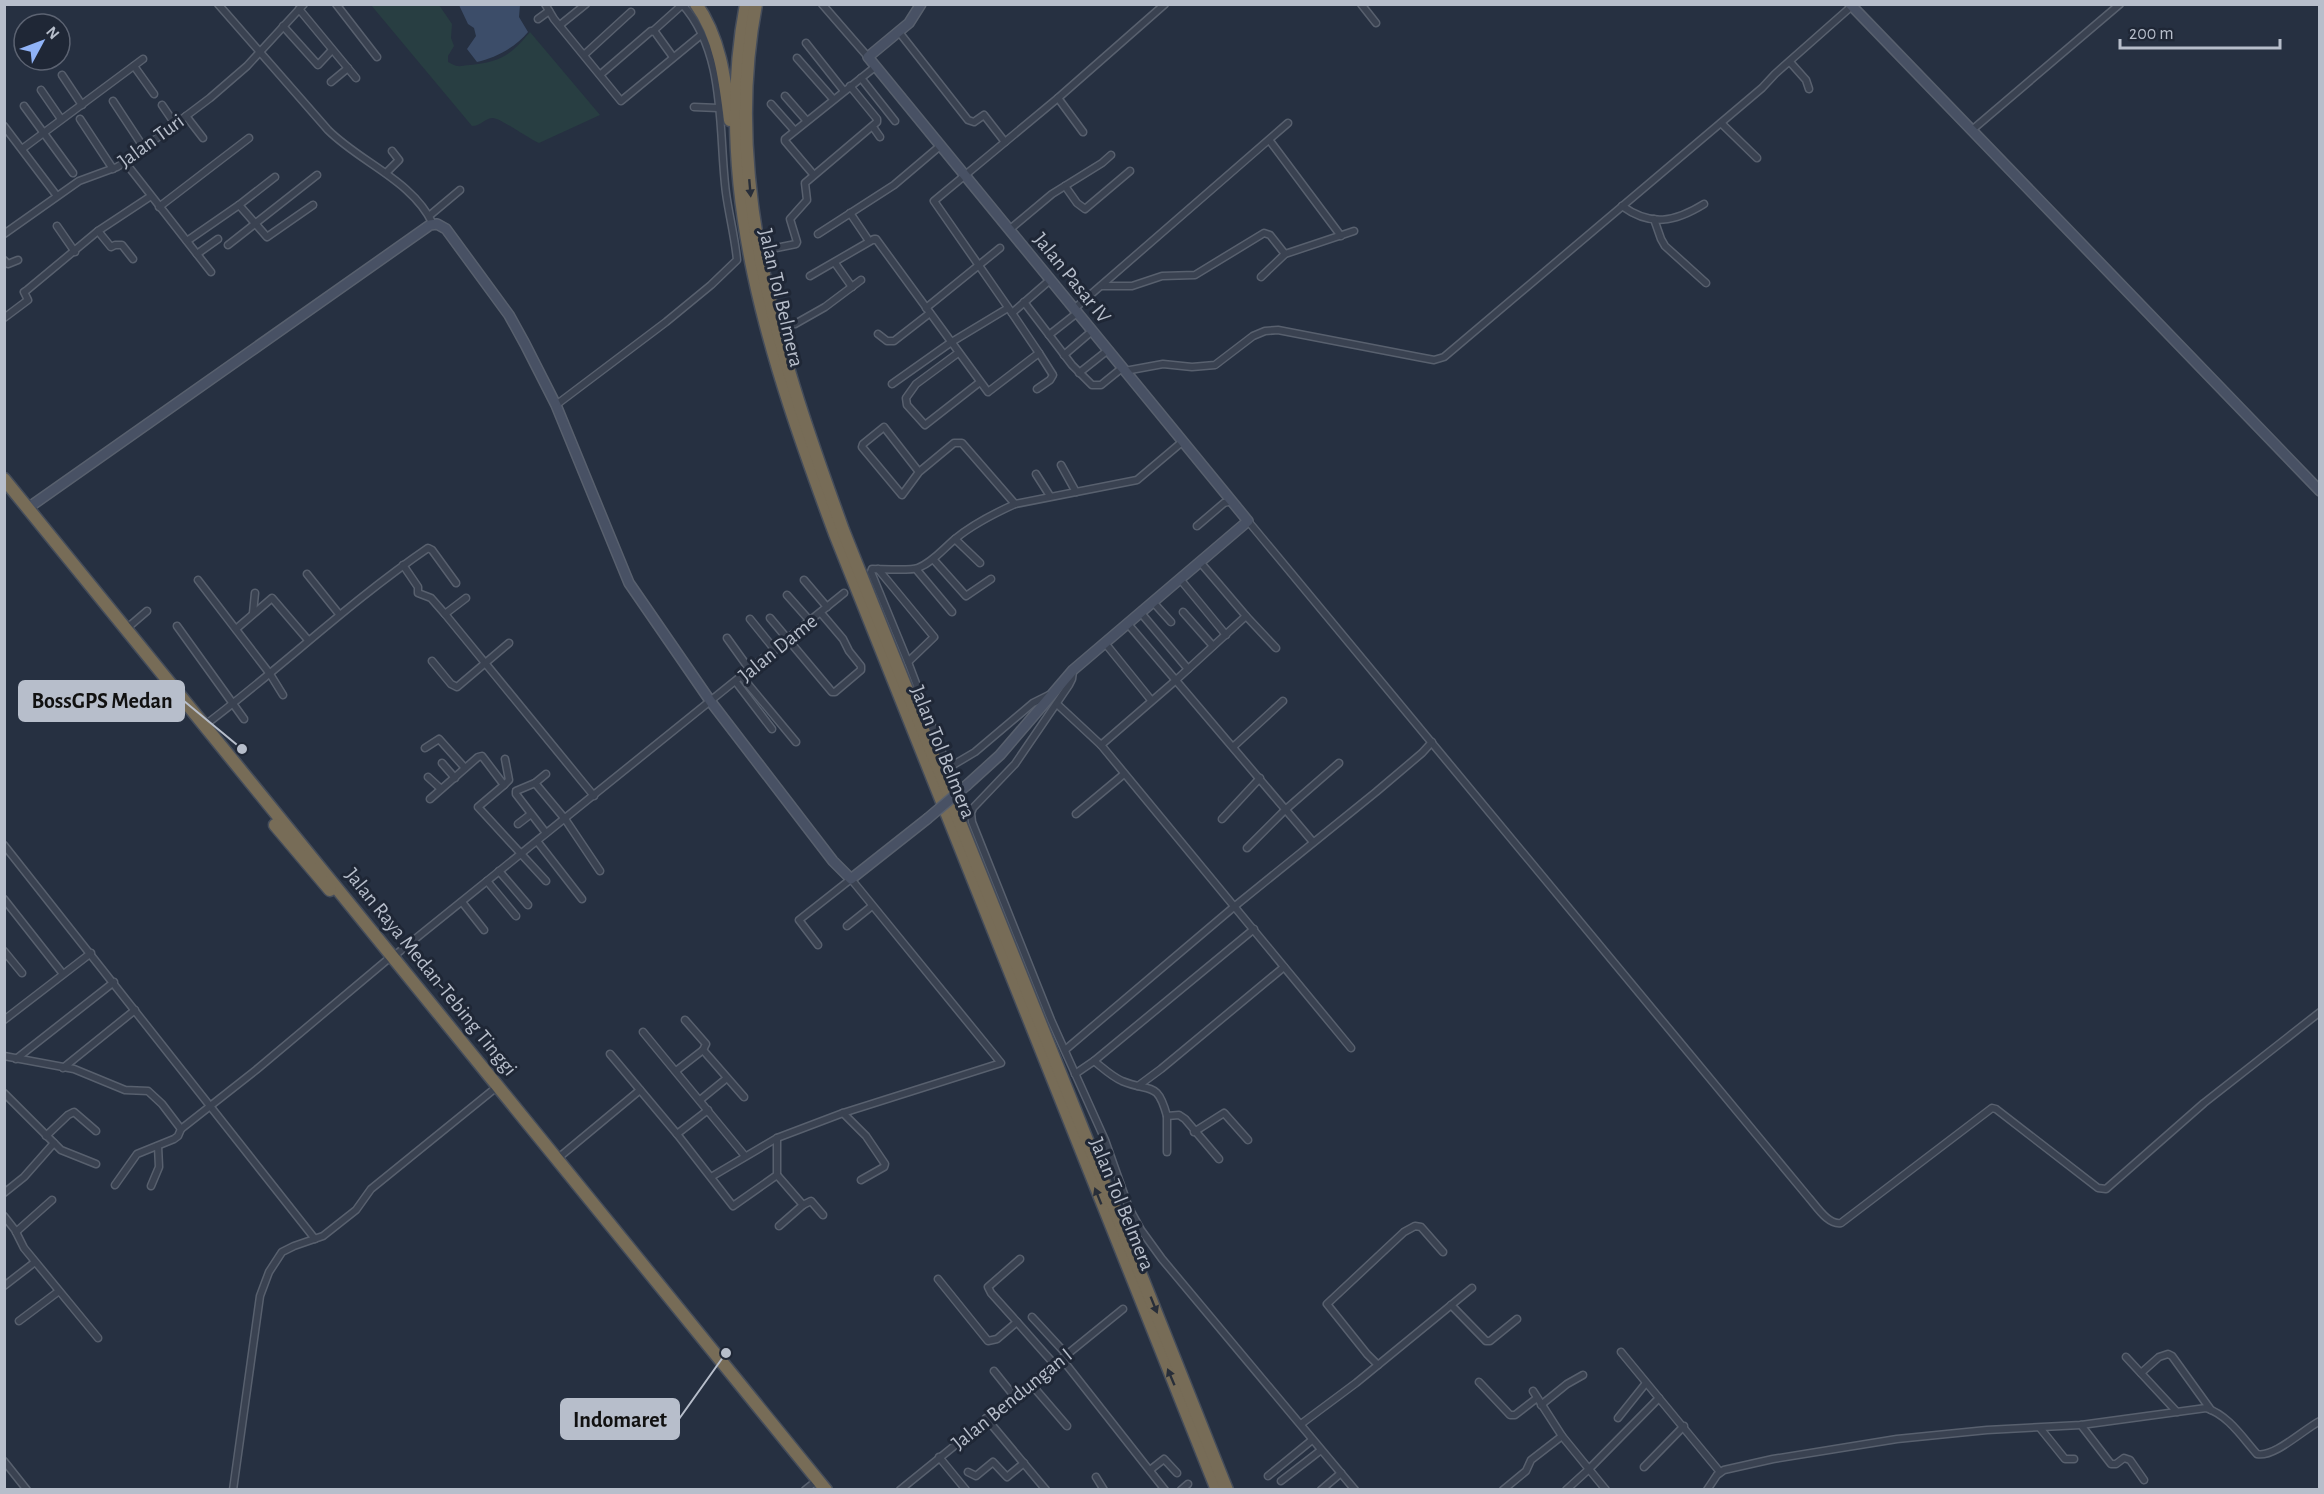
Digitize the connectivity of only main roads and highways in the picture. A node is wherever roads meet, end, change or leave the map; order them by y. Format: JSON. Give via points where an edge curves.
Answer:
{"nodes":[{"id":1,"x":696,"y":4,"type":"edge"},
{"id":2,"x":746,"y":4,"type":"edge"},
{"id":3,"x":756,"y":4,"type":"edge"},
{"id":4,"x":739,"y":192,"type":"junction"},
{"id":5,"x":4,"y":479,"type":"edge"},
{"id":6,"x":4,"y":490,"type":"edge"},
{"id":7,"x":391,"y":958,"type":"junction"},
{"id":8,"x":496,"y":1089,"type":"junction"},
{"id":9,"x":814,"y":1487,"type":"edge"},
{"id":10,"x":826,"y":1490,"type":"edge"},
{"id":11,"x":1217,"y":1490,"type":"edge"},
{"id":12,"x":1227,"y":1490,"type":"edge"}],
"edges":[{"from":1,"to":4,"type":"highway","via":[[718,52]]},
{"from":2,"to":4,"type":"highway","name":"Jalan Tol Belmera","via":[[737,82]]},
{"from":3,"to":12,"type":"highway","name":"Jalan Tol Belmera","one_way":true,"via":[[746,112],[751,201],[768,297],[790,379],[843,530]]},
{"from":11,"to":4,"type":"highway","name":"Jalan Tol Belmera","one_way":true,"via":[[793,420],[768,340],[749,259]]},
{"from":5,"to":7,"type":"highway","name":"Jalan Raya Medan-Tebing Tinggi"},
{"from":6,"to":7,"type":"highway","name":"Jalan Raya Medan-Tebing Tinggi"},
{"from":7,"to":8,"type":"highway","name":"Jalan Raya Medan-Tebing Tinggi"},
{"from":8,"to":9,"type":"highway","name":"Jalan Raya Medan-Tebing Tinggi"},
{"from":8,"to":10,"type":"highway","name":"Jalan Raya Medan-Tebing Tinggi"}]}
